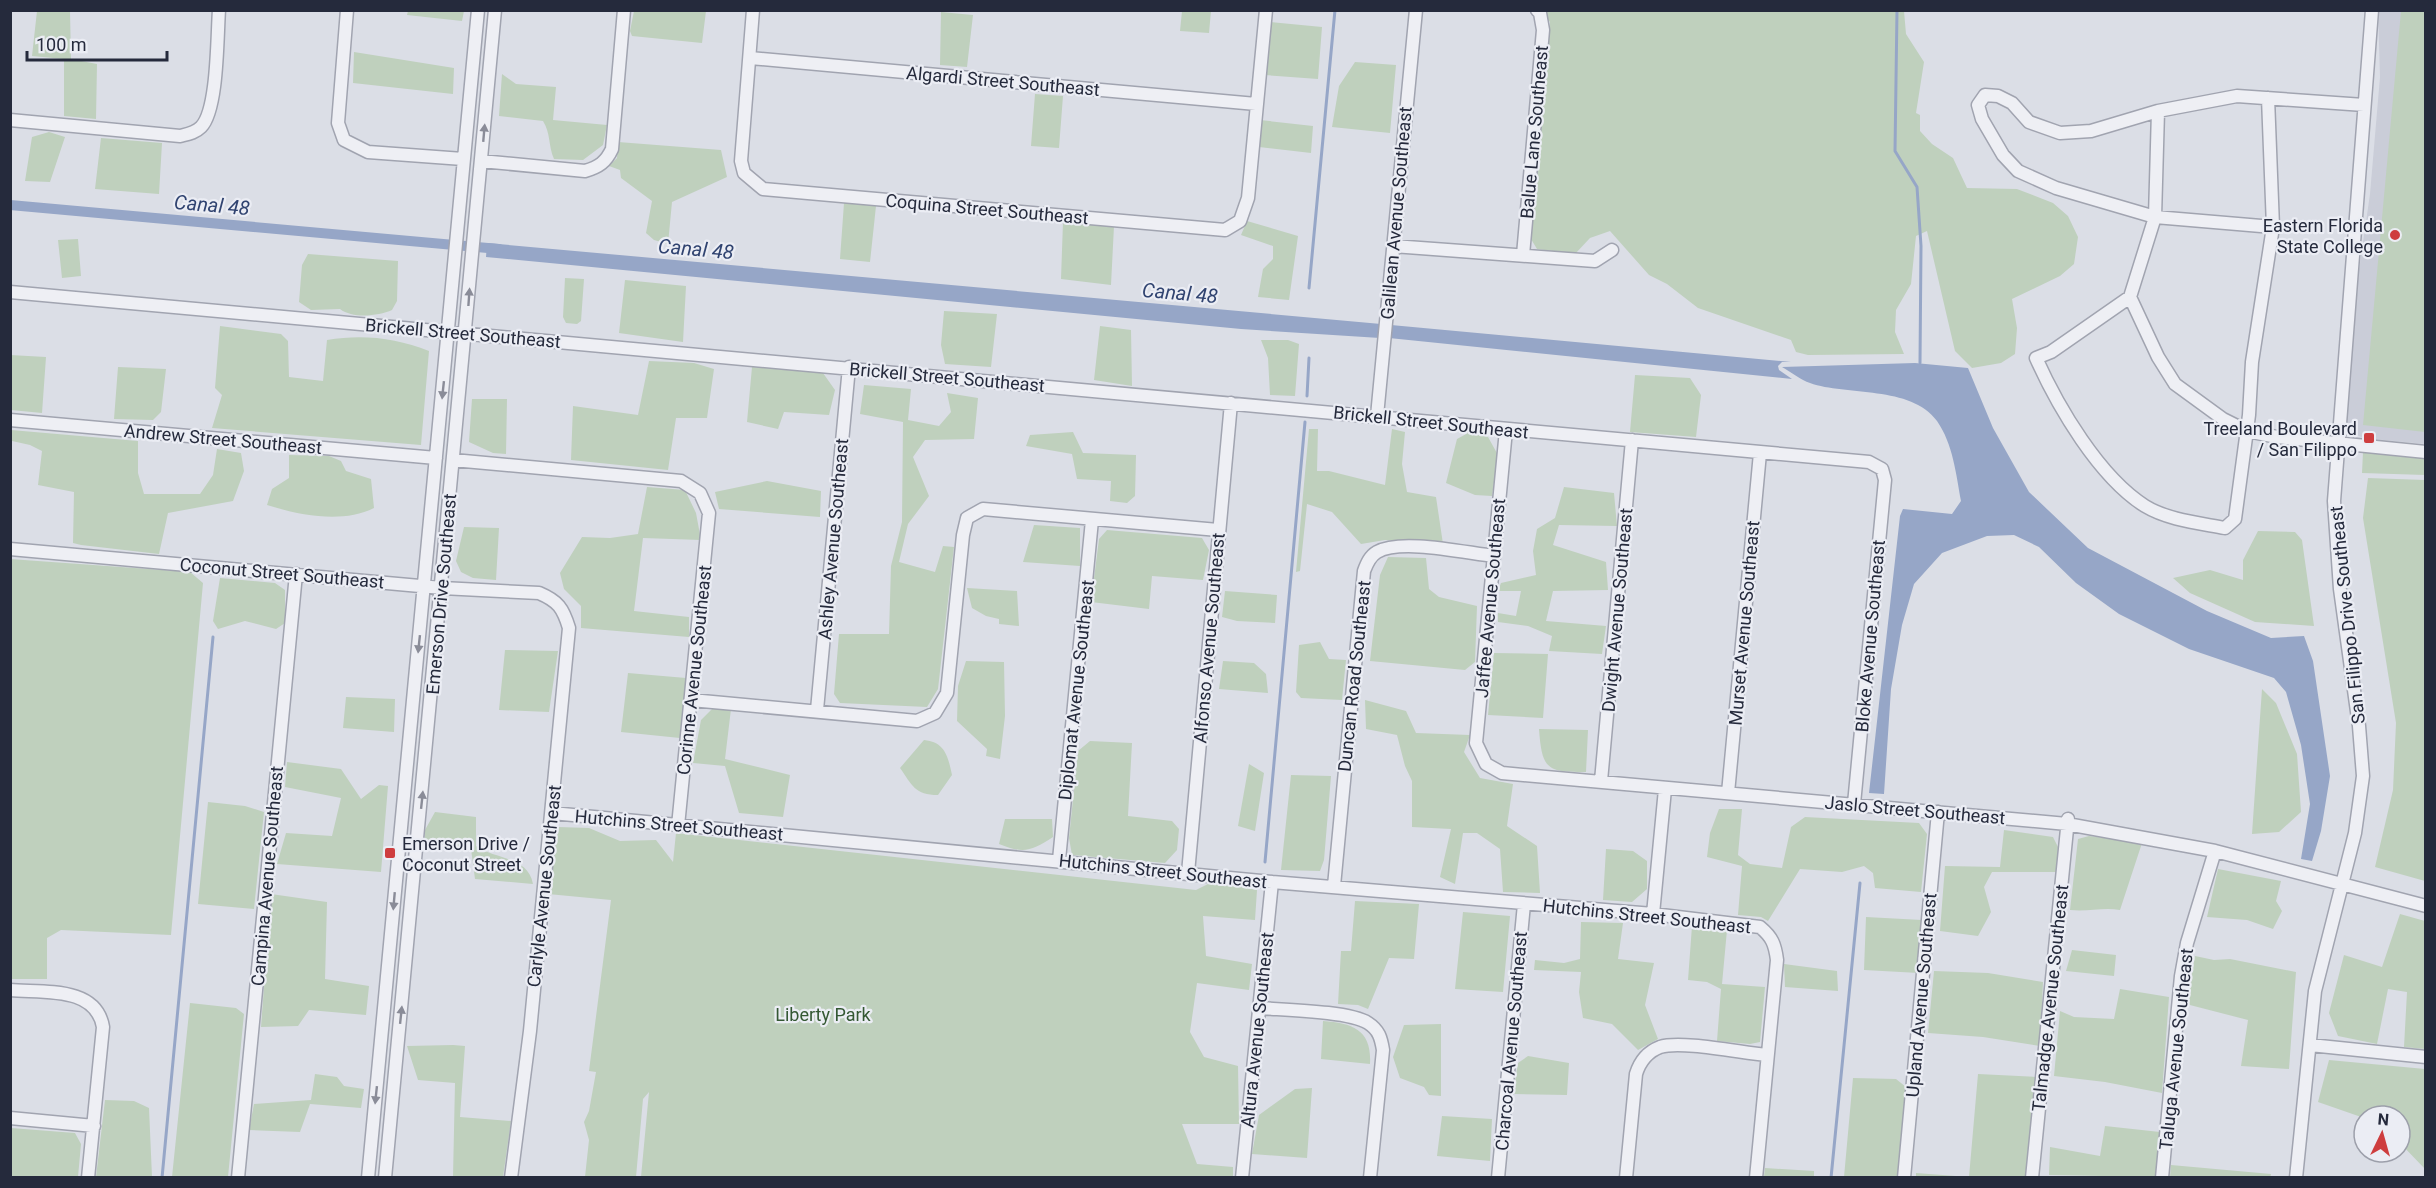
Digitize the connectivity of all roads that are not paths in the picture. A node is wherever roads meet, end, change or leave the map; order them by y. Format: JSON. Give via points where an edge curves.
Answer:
{"nodes":[{"id":1,"x":206,"y":10,"type":"edge"},
{"id":2,"x":347,"y":10,"type":"edge"},
{"id":3,"x":478,"y":10,"type":"edge"},
{"id":4,"x":495,"y":10,"type":"edge"},
{"id":5,"x":624,"y":10,"type":"edge"},
{"id":6,"x":753,"y":10,"type":"edge"},
{"id":7,"x":1266,"y":10,"type":"edge"},
{"id":8,"x":1416,"y":10,"type":"edge"},
{"id":9,"x":1537,"y":10,"type":"edge"},
{"id":10,"x":2372,"y":10,"type":"edge"},
{"id":11,"x":219,"y":11,"type":"edge"},
{"id":12,"x":750,"y":58,"type":"junction"},
{"id":13,"x":2268,"y":98,"type":"junction"},
{"id":14,"x":1256,"y":104,"type":"junction"},
{"id":15,"x":2364,"y":105,"type":"junction"},
{"id":16,"x":2158,"y":111,"type":"junction"},
{"id":17,"x":10,"y":120,"type":"edge"},
{"id":18,"x":464,"y":159,"type":"junction"},
{"id":19,"x":481,"y":161,"type":"junction"},
{"id":20,"x":2155,"y":217,"type":"junction"},
{"id":21,"x":2273,"y":227,"type":"junction"},
{"id":22,"x":1393,"y":246,"type":"junction"},
{"id":23,"x":1612,"y":250,"type":"dead end"},
{"id":24,"x":1523,"y":255,"type":"junction"},
{"id":25,"x":10,"y":292,"type":"edge"},
{"id":26,"x":2130,"y":297,"type":"junction"},
{"id":27,"x":449,"y":332,"type":"junction"},
{"id":28,"x":466,"y":334,"type":"junction"},
{"id":29,"x":849,"y":367,"type":"junction"},
{"id":30,"x":1231,"y":403,"type":"junction"},
{"id":31,"x":1377,"y":416,"type":"junction"},
{"id":32,"x":10,"y":420,"type":"edge"},
{"id":33,"x":1506,"y":429,"type":"junction"},
{"id":34,"x":2247,"y":431,"type":"junction"},
{"id":35,"x":1632,"y":440,"type":"junction"},
{"id":36,"x":2337,"y":444,"type":"junction"},
{"id":37,"x":2426,"y":452,"type":"edge"},
{"id":38,"x":1760,"y":453,"type":"junction"},
{"id":39,"x":436,"y":458,"type":"junction"},
{"id":40,"x":453,"y":460,"type":"junction"},
{"id":41,"x":1882,"y":469,"type":"joint"},
{"id":42,"x":1092,"y":520,"type":"junction"},
{"id":43,"x":1218,"y":530,"type":"junction"},
{"id":44,"x":10,"y":549,"type":"edge"},
{"id":45,"x":1494,"y":556,"type":"junction"},
{"id":46,"x":296,"y":574,"type":"junction"},
{"id":47,"x":425,"y":586,"type":"junction"},
{"id":48,"x":442,"y":588,"type":"junction"},
{"id":49,"x":553,"y":599,"type":"joint"},
{"id":50,"x":691,"y":700,"type":"junction"},
{"id":51,"x":817,"y":710,"type":"junction"},
{"id":52,"x":1486,"y":764,"type":"joint"},
{"id":53,"x":1601,"y":781,"type":"junction"},
{"id":54,"x":1665,"y":789,"type":"junction"},
{"id":55,"x":1728,"y":793,"type":"junction"},
{"id":56,"x":1854,"y":804,"type":"junction"},
{"id":57,"x":1938,"y":812,"type":"junction"},
{"id":58,"x":552,"y":813,"type":"junction"},
{"id":59,"x":2068,"y":822,"type":"junction"},
{"id":60,"x":678,"y":826,"type":"junction"},
{"id":61,"x":2215,"y":851,"type":"junction"},
{"id":62,"x":1059,"y":860,"type":"junction"},
{"id":63,"x":1188,"y":873,"type":"junction"},
{"id":64,"x":1272,"y":882,"type":"junction"},
{"id":65,"x":2342,"y":883,"type":"junction"},
{"id":66,"x":1334,"y":886,"type":"junction"},
{"id":67,"x":1524,"y":904,"type":"junction"},
{"id":68,"x":2426,"y":906,"type":"edge"},
{"id":69,"x":1653,"y":914,"type":"junction"},
{"id":70,"x":10,"y":990,"type":"edge"},
{"id":71,"x":1259,"y":1008,"type":"junction"},
{"id":72,"x":2310,"y":1045,"type":"junction"},
{"id":73,"x":1767,"y":1055,"type":"junction"},
{"id":74,"x":2426,"y":1057,"type":"edge"},
{"id":75,"x":10,"y":1118,"type":"edge"},
{"id":76,"x":94,"y":1126,"type":"junction"},
{"id":77,"x":88,"y":1178,"type":"edge"},
{"id":78,"x":238,"y":1178,"type":"edge"},
{"id":79,"x":368,"y":1178,"type":"edge"},
{"id":80,"x":385,"y":1178,"type":"edge"},
{"id":81,"x":512,"y":1178,"type":"edge"},
{"id":82,"x":1242,"y":1178,"type":"edge"},
{"id":83,"x":1370,"y":1178,"type":"edge"},
{"id":84,"x":1498,"y":1178,"type":"edge"},
{"id":85,"x":1626,"y":1178,"type":"edge"},
{"id":86,"x":1756,"y":1178,"type":"edge"},
{"id":87,"x":1904,"y":1178,"type":"edge"},
{"id":88,"x":2032,"y":1178,"type":"edge"},
{"id":89,"x":2162,"y":1178,"type":"edge"},
{"id":90,"x":2296,"y":1178,"type":"edge"}],
"edges":[{"from":1,"to":11,"type":"street"},
{"from":2,"to":18,"type":"street","via":[[338,122],[344,140],[368,152]]},
{"from":3,"to":18,"type":"street","name":"Emerson Drive Southeast"},
{"from":19,"to":4,"type":"street","name":"Emerson Drive Southeast","one_way":true},
{"from":5,"to":19,"type":"street","via":[[612,149],[598,168],[585,171]]},
{"from":6,"to":12,"type":"street"},
{"from":7,"to":14,"type":"street"},
{"from":8,"to":22,"type":"street","name":"Galilean Avenue Southeast"},
{"from":9,"to":24,"type":"street","name":"Balue Lane Southeast","via":[[1543,30]]},
{"from":10,"to":15,"type":"street","name":"San Filippo Drive Southeast"},
{"from":11,"to":17,"type":"street","via":[[211,106],[202,126],[193,133],[180,136]]},
{"from":12,"to":14,"type":"street","name":"Algardi Street Southeast"},
{"from":12,"to":14,"type":"street","name":"Coquina Street Southeast","via":[[741,161],[750,181],[763,189],[1225,230],[1240,221],[1248,198]]},
{"from":13,"to":15,"type":"street"},
{"from":13,"to":16,"type":"street","via":[[2237,96]]},
{"from":13,"to":21,"type":"street"},
{"from":15,"to":36,"type":"street","name":"San Filippo Drive Southeast"},
{"from":16,"to":20,"type":"street"},
{"from":16,"to":20,"type":"street","via":[[2091,131],[2060,133],[2029,122],[2012,103],[1998,96],[1985,95],[1978,105],[2003,155],[2018,171],[2056,188]]},
{"from":18,"to":27,"type":"street","name":"Emerson Drive Southeast"},
{"from":28,"to":19,"type":"street","name":"Emerson Drive Southeast","one_way":true},
{"from":20,"to":21,"type":"street"},
{"from":20,"to":26,"type":"street"},
{"from":21,"to":34,"type":"street","via":[[2252,362]]},
{"from":22,"to":24,"type":"street"},
{"from":22,"to":31,"type":"street","name":"Galilean Avenue Southeast"},
{"from":23,"to":24,"type":"street","via":[[1595,261]]},
{"from":25,"to":27,"type":"street","name":"Brickell Street Southeast"},
{"from":26,"to":34,"type":"street","via":[[2175,384],[2223,419]]},
{"from":26,"to":34,"type":"street","via":[[2051,352],[2036,358],[2064,410],[2105,471],[2146,506],[2188,521],[2225,528],[2235,519]]},
{"from":27,"to":28,"type":"street","name":"Brickell Street Southeast"},
{"from":27,"to":39,"type":"street","name":"Emerson Drive Southeast","one_way":true},
{"from":28,"to":29,"type":"street","name":"Brickell Street Southeast"},
{"from":28,"to":40,"type":"street","name":"Emerson Drive Southeast"},
{"from":29,"to":30,"type":"street","name":"Brickell Street Southeast"},
{"from":29,"to":51,"type":"street","name":"Ashley Avenue Southeast"},
{"from":30,"to":31,"type":"street","name":"Brickell Street Southeast"},
{"from":30,"to":43,"type":"street","name":"Alfonso Avenue Southeast"},
{"from":31,"to":33,"type":"street","name":"Brickell Street Southeast"},
{"from":32,"to":39,"type":"street","name":"Andrew Street Southeast"},
{"from":33,"to":35,"type":"street","name":"Brickell Street Southeast"},
{"from":33,"to":45,"type":"street","name":"Jaffee Avenue Southeast"},
{"from":34,"to":36,"type":"street"},
{"from":35,"to":38,"type":"street","name":"Brickell Street Southeast"},
{"from":35,"to":53,"type":"street","name":"Dwight Avenue Southeast"},
{"from":36,"to":37,"type":"street"},
{"from":36,"to":65,"type":"street","name":"San Filippo Drive Southeast","via":[[2334,534],[2363,776],[2355,833]]},
{"from":38,"to":41,"type":"street","name":"Brickell Street Southeast","via":[[1869,462]]},
{"from":38,"to":55,"type":"street","name":"Murset Avenue Southeast"},
{"from":39,"to":47,"type":"street","name":"Emerson Drive Southeast"},
{"from":40,"to":48,"type":"street","name":"Emerson Drive Southeast"},
{"from":40,"to":50,"type":"street","name":"Corinne Avenue Southeast","via":[[681,481],[700,493],[709,513]]},
{"from":41,"to":56,"type":"street","name":"Bloke Avenue Southeast","via":[[1885,480]]},
{"from":42,"to":43,"type":"street"},
{"from":42,"to":51,"type":"street","via":[[983,508],[968,518],[947,693],[935,713],[917,720]]},
{"from":42,"to":62,"type":"street","name":"Diplomat Avenue Southeast"},
{"from":43,"to":63,"type":"street","name":"Alfonso Avenue Southeast"},
{"from":44,"to":46,"type":"street","name":"Coconut Street Southeast"},
{"from":45,"to":52,"type":"street","name":"Jaffee Avenue Southeast","via":[[1476,743]]},
{"from":45,"to":66,"type":"street","name":"Duncan Road Southeast","via":[[1403,546],[1378,552],[1369,559],[1364,571]]},
{"from":46,"to":47,"type":"street","name":"Coconut Street Southeast"},
{"from":46,"to":78,"type":"street","name":"Campina Avenue Southeast"},
{"from":47,"to":48,"type":"street","name":"Coconut Street Southeast"},
{"from":47,"to":79,"type":"street","name":"Emerson Drive Southeast","one_way":true},
{"from":48,"to":49,"type":"street","name":"Coconut Street Southeast","via":[[539,593]]},
{"from":80,"to":48,"type":"street","name":"Emerson Drive Southeast","one_way":true},
{"from":49,"to":58,"type":"street","name":"Carlyle Avenue Southeast","via":[[563,608],[569,628]]},
{"from":50,"to":51,"type":"street"},
{"from":50,"to":60,"type":"street","name":"Corinne Avenue Southeast"},
{"from":52,"to":53,"type":"street","name":"Jaslo Street Southeast","via":[[1502,773]]},
{"from":53,"to":54,"type":"street","name":"Jaslo Street Southeast"},
{"from":54,"to":55,"type":"street","name":"Jaslo Street Southeast"},
{"from":54,"to":69,"type":"street"},
{"from":55,"to":56,"type":"street","name":"Jaslo Street Southeast"},
{"from":56,"to":57,"type":"street","name":"Jaslo Street Southeast"},
{"from":57,"to":59,"type":"street","name":"Jaslo Street Southeast"},
{"from":57,"to":87,"type":"street","name":"Upland Avenue Southeast"},
{"from":58,"to":60,"type":"street","name":"Hutchins Street Southeast"},
{"from":58,"to":81,"type":"street","name":"Carlyle Avenue Southeast"},
{"from":59,"to":61,"type":"street","name":"Jaslo Street Southeast"},
{"from":59,"to":88,"type":"street","name":"Talmadge Avenue Southeast"},
{"from":60,"to":62,"type":"street","name":"Hutchins Street Southeast"},
{"from":61,"to":65,"type":"street","name":"Jaslo Street Southeast"},
{"from":61,"to":89,"type":"street","name":"Taluga Avenue Southeast","via":[[2181,976]]},
{"from":62,"to":63,"type":"street","name":"Hutchins Street Southeast"},
{"from":63,"to":64,"type":"street","name":"Hutchins Street Southeast"},
{"from":64,"to":66,"type":"street","name":"Hutchins Street Southeast"},
{"from":64,"to":71,"type":"street","name":"Altura Avenue Southeast"},
{"from":65,"to":68,"type":"street","name":"Jaslo Street Southeast"},
{"from":65,"to":72,"type":"street","name":"San Filippo Drive Southeast","via":[[2315,991]]},
{"from":66,"to":67,"type":"street","name":"Hutchins Street Southeast"},
{"from":67,"to":69,"type":"street","name":"Hutchins Street Southeast"},
{"from":67,"to":84,"type":"street","name":"Charcoal Avenue Southeast"},
{"from":69,"to":73,"type":"street","name":"Hutchins Street Southeast","via":[[1744,924],[1760,927],[1771,936],[1777,960]]},
{"from":70,"to":76,"type":"street","via":[[74,996],[96,1007],[103,1027]]},
{"from":71,"to":82,"type":"street","name":"Altura Avenue Southeast"},
{"from":71,"to":83,"type":"street","via":[[1352,1017],[1367,1022],[1380,1034],[1383,1050]]},
{"from":72,"to":74,"type":"street"},
{"from":72,"to":90,"type":"street","name":"San Filippo Drive Southeast"},
{"from":73,"to":85,"type":"street","via":[[1677,1045],[1662,1046],[1649,1053],[1636,1074]]},
{"from":73,"to":86,"type":"street"},
{"from":75,"to":76,"type":"street"},
{"from":76,"to":77,"type":"street"}]}
